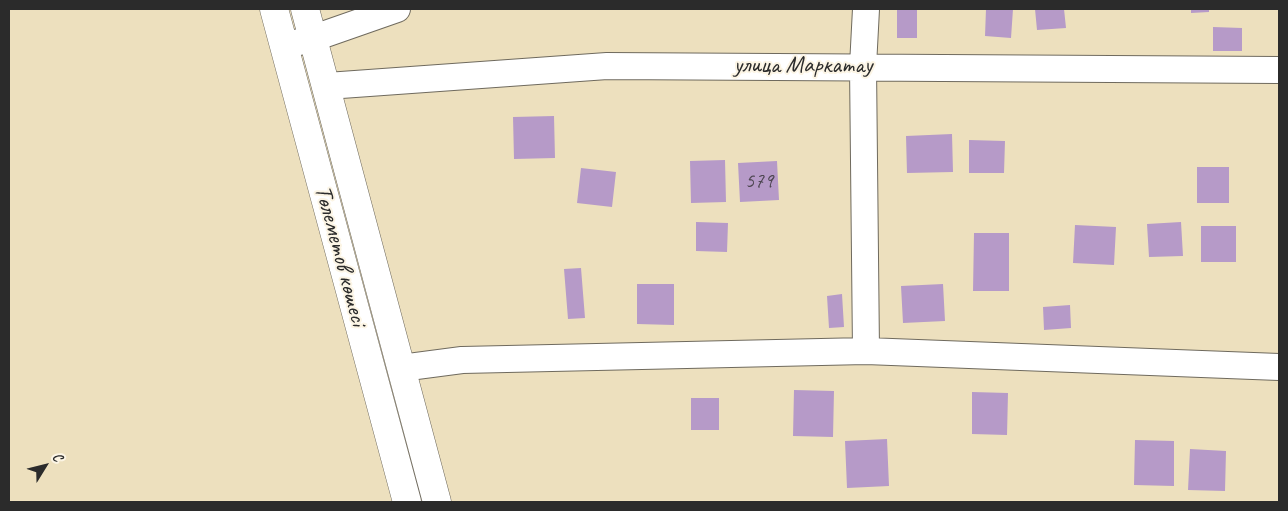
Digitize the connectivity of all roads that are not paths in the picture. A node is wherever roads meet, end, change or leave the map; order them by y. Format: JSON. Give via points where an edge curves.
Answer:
{"nodes":[{"id":1,"x":274,"y":9,"type":"edge"},
{"id":2,"x":305,"y":9,"type":"edge"},
{"id":3,"x":397,"y":9,"type":"edge"},
{"id":4,"x":866,"y":9,"type":"edge"},
{"id":5,"x":369,"y":14,"type":"edge"},
{"id":6,"x":314,"y":38,"type":"junction"},
{"id":7,"x":284,"y":46,"type":"junction"},
{"id":8,"x":863,"y":66,"type":"junction"},
{"id":9,"x":1279,"y":70,"type":"edge"},
{"id":10,"x":327,"y":86,"type":"junction"},
{"id":11,"x":866,"y":351,"type":"junction"},
{"id":12,"x":1279,"y":367,"type":"edge"},
{"id":13,"x":401,"y":368,"type":"junction"},
{"id":14,"x":407,"y":502,"type":"edge"},
{"id":15,"x":437,"y":502,"type":"edge"}],
"edges":[{"from":1,"to":7,"type":"main road","name":"Төлеметов көшесі"},
{"from":2,"to":6,"type":"main road","name":"Төлеметов көшесі"},
{"from":3,"to":5,"type":"street"},
{"from":4,"to":8,"type":"street"},
{"from":5,"to":6,"type":"street"},
{"from":6,"to":7,"type":"street"},
{"from":6,"to":10,"type":"main road","name":"Төлеметов көшесі"},
{"from":7,"to":14,"type":"main road","name":"Төлеметов көшесі"},
{"from":8,"to":9,"type":"street","name":"улица Маркатау"},
{"from":8,"to":10,"type":"street","name":"улица Маркатау","via":[[607,66]]},
{"from":8,"to":11,"type":"street"},
{"from":10,"to":13,"type":"main road","name":"Төлеметов көшесі"},
{"from":11,"to":12,"type":"street"},
{"from":11,"to":13,"type":"street","via":[[462,360]]},
{"from":13,"to":15,"type":"main road","name":"Төлеметов көшесі"}]}
